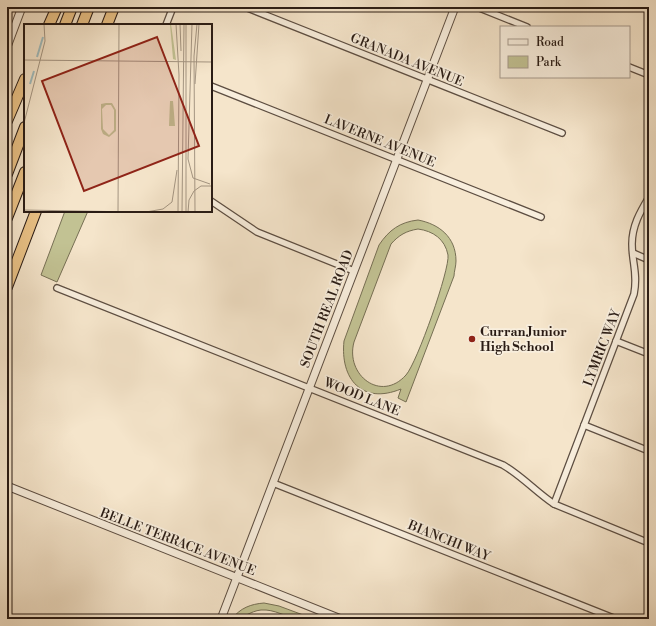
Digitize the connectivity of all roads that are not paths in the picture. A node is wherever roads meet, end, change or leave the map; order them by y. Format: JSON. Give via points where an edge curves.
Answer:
{"nodes":[{"id":1,"x":22,"y":7,"type":"edge"},
{"id":2,"x":57,"y":7,"type":"edge"},
{"id":3,"x":72,"y":7,"type":"edge"},
{"id":4,"x":89,"y":7,"type":"edge"},
{"id":5,"x":114,"y":7,"type":"edge"},
{"id":6,"x":173,"y":7,"type":"edge"},
{"id":7,"x":244,"y":7,"type":"edge"},
{"id":8,"x":455,"y":7,"type":"edge"},
{"id":9,"x":477,"y":7,"type":"edge"},
{"id":10,"x":49,"y":24,"type":"edge"},
{"id":11,"x":65,"y":24,"type":"edge"},
{"id":12,"x":82,"y":24,"type":"edge"},
{"id":13,"x":107,"y":24,"type":"edge"},
{"id":14,"x":166,"y":24,"type":"edge"},
{"id":15,"x":524,"y":26,"type":"edge"},
{"id":16,"x":7,"y":47,"type":"edge"},
{"id":17,"x":630,"y":67,"type":"edge"},
{"id":18,"x":649,"y":75,"type":"edge"},
{"id":19,"x":24,"y":80,"type":"edge"},
{"id":20,"x":428,"y":80,"type":"junction"},
{"id":21,"x":212,"y":86,"type":"edge"},
{"id":22,"x":7,"y":121,"type":"edge"},
{"id":23,"x":24,"y":130,"type":"edge"},
{"id":24,"x":562,"y":133,"type":"dead end"},
{"id":25,"x":397,"y":160,"type":"junction"},
{"id":26,"x":7,"y":174,"type":"edge"},
{"id":27,"x":24,"y":175,"type":"edge"},
{"id":28,"x":649,"y":197,"type":"edge"},
{"id":29,"x":212,"y":202,"type":"edge"},
{"id":30,"x":36,"y":212,"type":"edge"},
{"id":31,"x":541,"y":217,"type":"dead end"},
{"id":32,"x":7,"y":218,"type":"edge"},
{"id":33,"x":633,"y":253,"type":"junction"},
{"id":34,"x":649,"y":260,"type":"edge"},
{"id":35,"x":354,"y":271,"type":"junction"},
{"id":36,"x":7,"y":287,"type":"edge"},
{"id":37,"x":57,"y":288,"type":"dead end"},
{"id":38,"x":616,"y":341,"type":"junction"},
{"id":39,"x":649,"y":354,"type":"edge"},
{"id":40,"x":309,"y":388,"type":"junction"},
{"id":41,"x":584,"y":425,"type":"junction"},
{"id":42,"x":649,"y":451,"type":"edge"},
{"id":43,"x":273,"y":483,"type":"junction"},
{"id":44,"x":7,"y":486,"type":"edge"},
{"id":45,"x":554,"y":504,"type":"junction"},
{"id":46,"x":649,"y":543,"type":"edge"},
{"id":47,"x":237,"y":577,"type":"junction"},
{"id":48,"x":221,"y":619,"type":"edge"},
{"id":49,"x":341,"y":619,"type":"edge"},
{"id":50,"x":616,"y":619,"type":"edge"}],
"edges":[{"from":1,"to":16,"type":"street"},
{"from":2,"to":10,"type":"highway"},
{"from":3,"to":11,"type":"highway"},
{"from":4,"to":12,"type":"highway"},
{"from":5,"to":13,"type":"highway"},
{"from":6,"to":14,"type":"street"},
{"from":7,"to":20,"type":"street","name":"GRANADA AVENUE"},
{"from":8,"to":20,"type":"street","name":"SOUTH REAL ROAD"},
{"from":9,"to":15,"type":"street"},
{"from":17,"to":18,"type":"street"},
{"from":19,"to":22,"type":"highway"},
{"from":20,"to":24,"type":"street","name":"GRANADA AVENUE"},
{"from":20,"to":25,"type":"street","name":"SOUTH REAL ROAD"},
{"from":21,"to":25,"type":"street","name":"LAVERNE AVENUE"},
{"from":23,"to":26,"type":"highway"},
{"from":25,"to":31,"type":"street","name":"LAVERNE AVENUE"},
{"from":25,"to":35,"type":"street","name":"SOUTH REAL ROAD"},
{"from":27,"to":32,"type":"highway"},
{"from":28,"to":33,"type":"street","name":"LYMRIC WAY","via":[[635,225]]},
{"from":29,"to":35,"type":"street","via":[[257,232]]},
{"from":30,"to":36,"type":"highway"},
{"from":33,"to":34,"type":"street"},
{"from":33,"to":38,"type":"street","name":"LYMRIC WAY","via":[[636,271],[634,294]]},
{"from":35,"to":40,"type":"street","name":"SOUTH REAL ROAD"},
{"from":37,"to":40,"type":"street","name":"WOOD LANE"},
{"from":38,"to":39,"type":"street"},
{"from":38,"to":41,"type":"street","name":"LYMRIC WAY"},
{"from":40,"to":43,"type":"street","name":"SOUTH REAL ROAD"},
{"from":40,"to":45,"type":"street","name":"WOOD LANE","via":[[502,465]]},
{"from":41,"to":42,"type":"street"},
{"from":41,"to":45,"type":"street","name":"LYMRIC WAY"},
{"from":43,"to":47,"type":"street","name":"SOUTH REAL ROAD"},
{"from":43,"to":50,"type":"street","name":"BIANCHI WAY"},
{"from":44,"to":47,"type":"street","name":"BELLE TERRACE AVENUE"},
{"from":45,"to":46,"type":"street","name":"WOOD LANE"},
{"from":47,"to":48,"type":"street","name":"SOUTH REAL ROAD"},
{"from":47,"to":49,"type":"street","name":"BELLE TERRACE AVENUE"}]}
